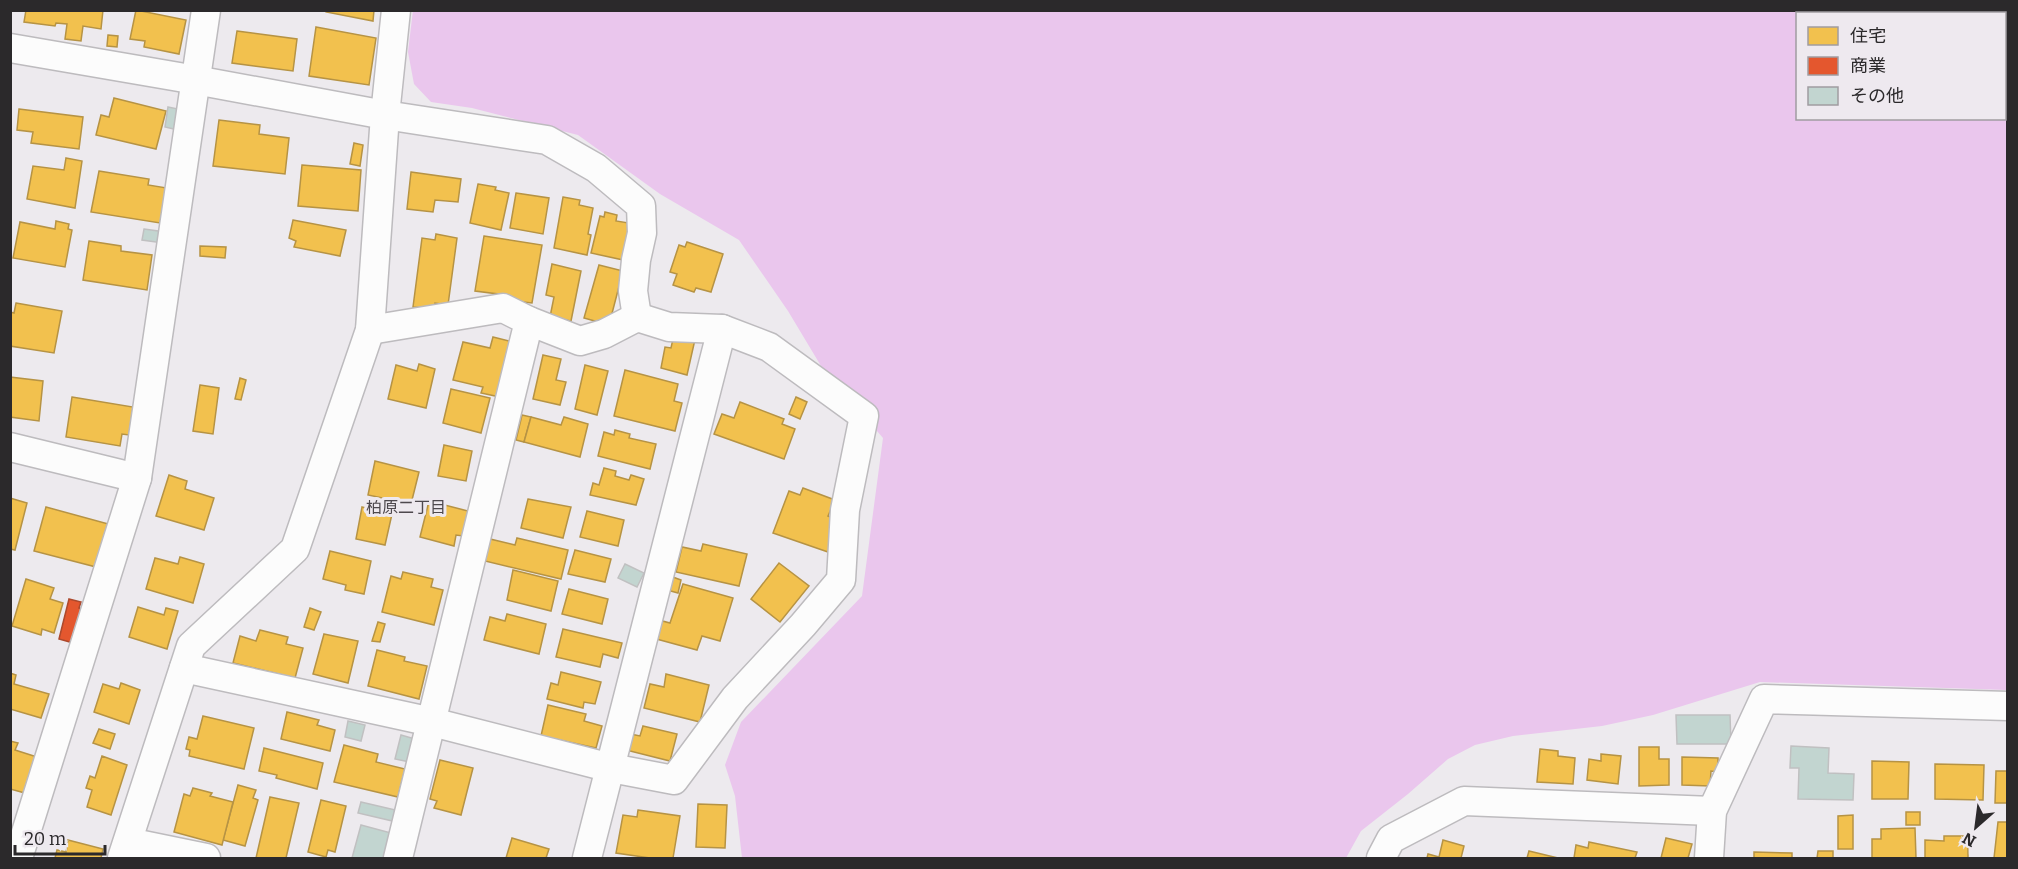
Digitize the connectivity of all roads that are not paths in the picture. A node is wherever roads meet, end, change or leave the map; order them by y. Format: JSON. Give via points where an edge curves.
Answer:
{"nodes":[{"id":1,"x":206,"y":10,"type":"edge"},
{"id":2,"x":396,"y":10,"type":"edge"},
{"id":3,"x":10,"y":48,"type":"edge"},
{"id":4,"x":197,"y":80,"type":"junction"},
{"id":5,"x":385,"y":115,"type":"junction"},
{"id":6,"x":637,"y":317,"type":"junction"},
{"id":7,"x":529,"y":321,"type":"junction"},
{"id":8,"x":722,"y":329,"type":"junction"},
{"id":9,"x":370,"y":330,"type":"junction"},
{"id":10,"x":10,"y":447,"type":"edge"},
{"id":11,"x":137,"y":478,"type":"junction"},
{"id":12,"x":184,"y":668,"type":"junction"},
{"id":13,"x":2007,"y":706,"type":"edge"},
{"id":14,"x":432,"y":722,"type":"junction"},
{"id":15,"x":611,"y":768,"type":"junction"},
{"id":16,"x":22,"y":808,"type":"edge"},
{"id":17,"x":1712,"y":811,"type":"junction"},
{"id":18,"x":125,"y":850,"type":"edge"},
{"id":19,"x":18,"y":858,"type":"edge"},
{"id":20,"x":206,"y":858,"type":"edge"},
{"id":21,"x":398,"y":858,"type":"edge"},
{"id":22,"x":587,"y":858,"type":"edge"},
{"id":23,"x":1381,"y":858,"type":"edge"},
{"id":24,"x":1708,"y":858,"type":"edge"}],
"edges":[{"from":1,"to":4,"type":"street"},
{"from":2,"to":5,"type":"street"},
{"from":3,"to":4,"type":"street"},
{"from":4,"to":5,"type":"street"},
{"from":4,"to":11,"type":"street"},
{"from":5,"to":6,"type":"street","via":[[547,140],[596,168],[641,206],[642,233],[633,291]]},
{"from":5,"to":9,"type":"street"},
{"from":6,"to":7,"type":"street","via":[[580,341]]},
{"from":6,"to":8,"type":"street","via":[[669,327]]},
{"from":7,"to":9,"type":"street","via":[[503,308]]},
{"from":7,"to":14,"type":"street"},
{"from":8,"to":15,"type":"street"},
{"from":8,"to":15,"type":"street","via":[[770,347],[864,416],[845,510],[841,580],[735,698],[674,780]]},
{"from":9,"to":12,"type":"street","via":[[296,549],[191,646]]},
{"from":10,"to":11,"type":"street"},
{"from":11,"to":16,"type":"street"},
{"from":12,"to":14,"type":"street"},
{"from":12,"to":18,"type":"street"},
{"from":13,"to":17,"type":"street","via":[[1764,699]]},
{"from":14,"to":15,"type":"street"},
{"from":14,"to":21,"type":"street"},
{"from":15,"to":22,"type":"street"},
{"from":16,"to":19,"type":"street"},
{"from":17,"to":23,"type":"street","via":[[1464,801],[1391,839]]},
{"from":17,"to":24,"type":"street"},
{"from":18,"to":20,"type":"street"}]}
